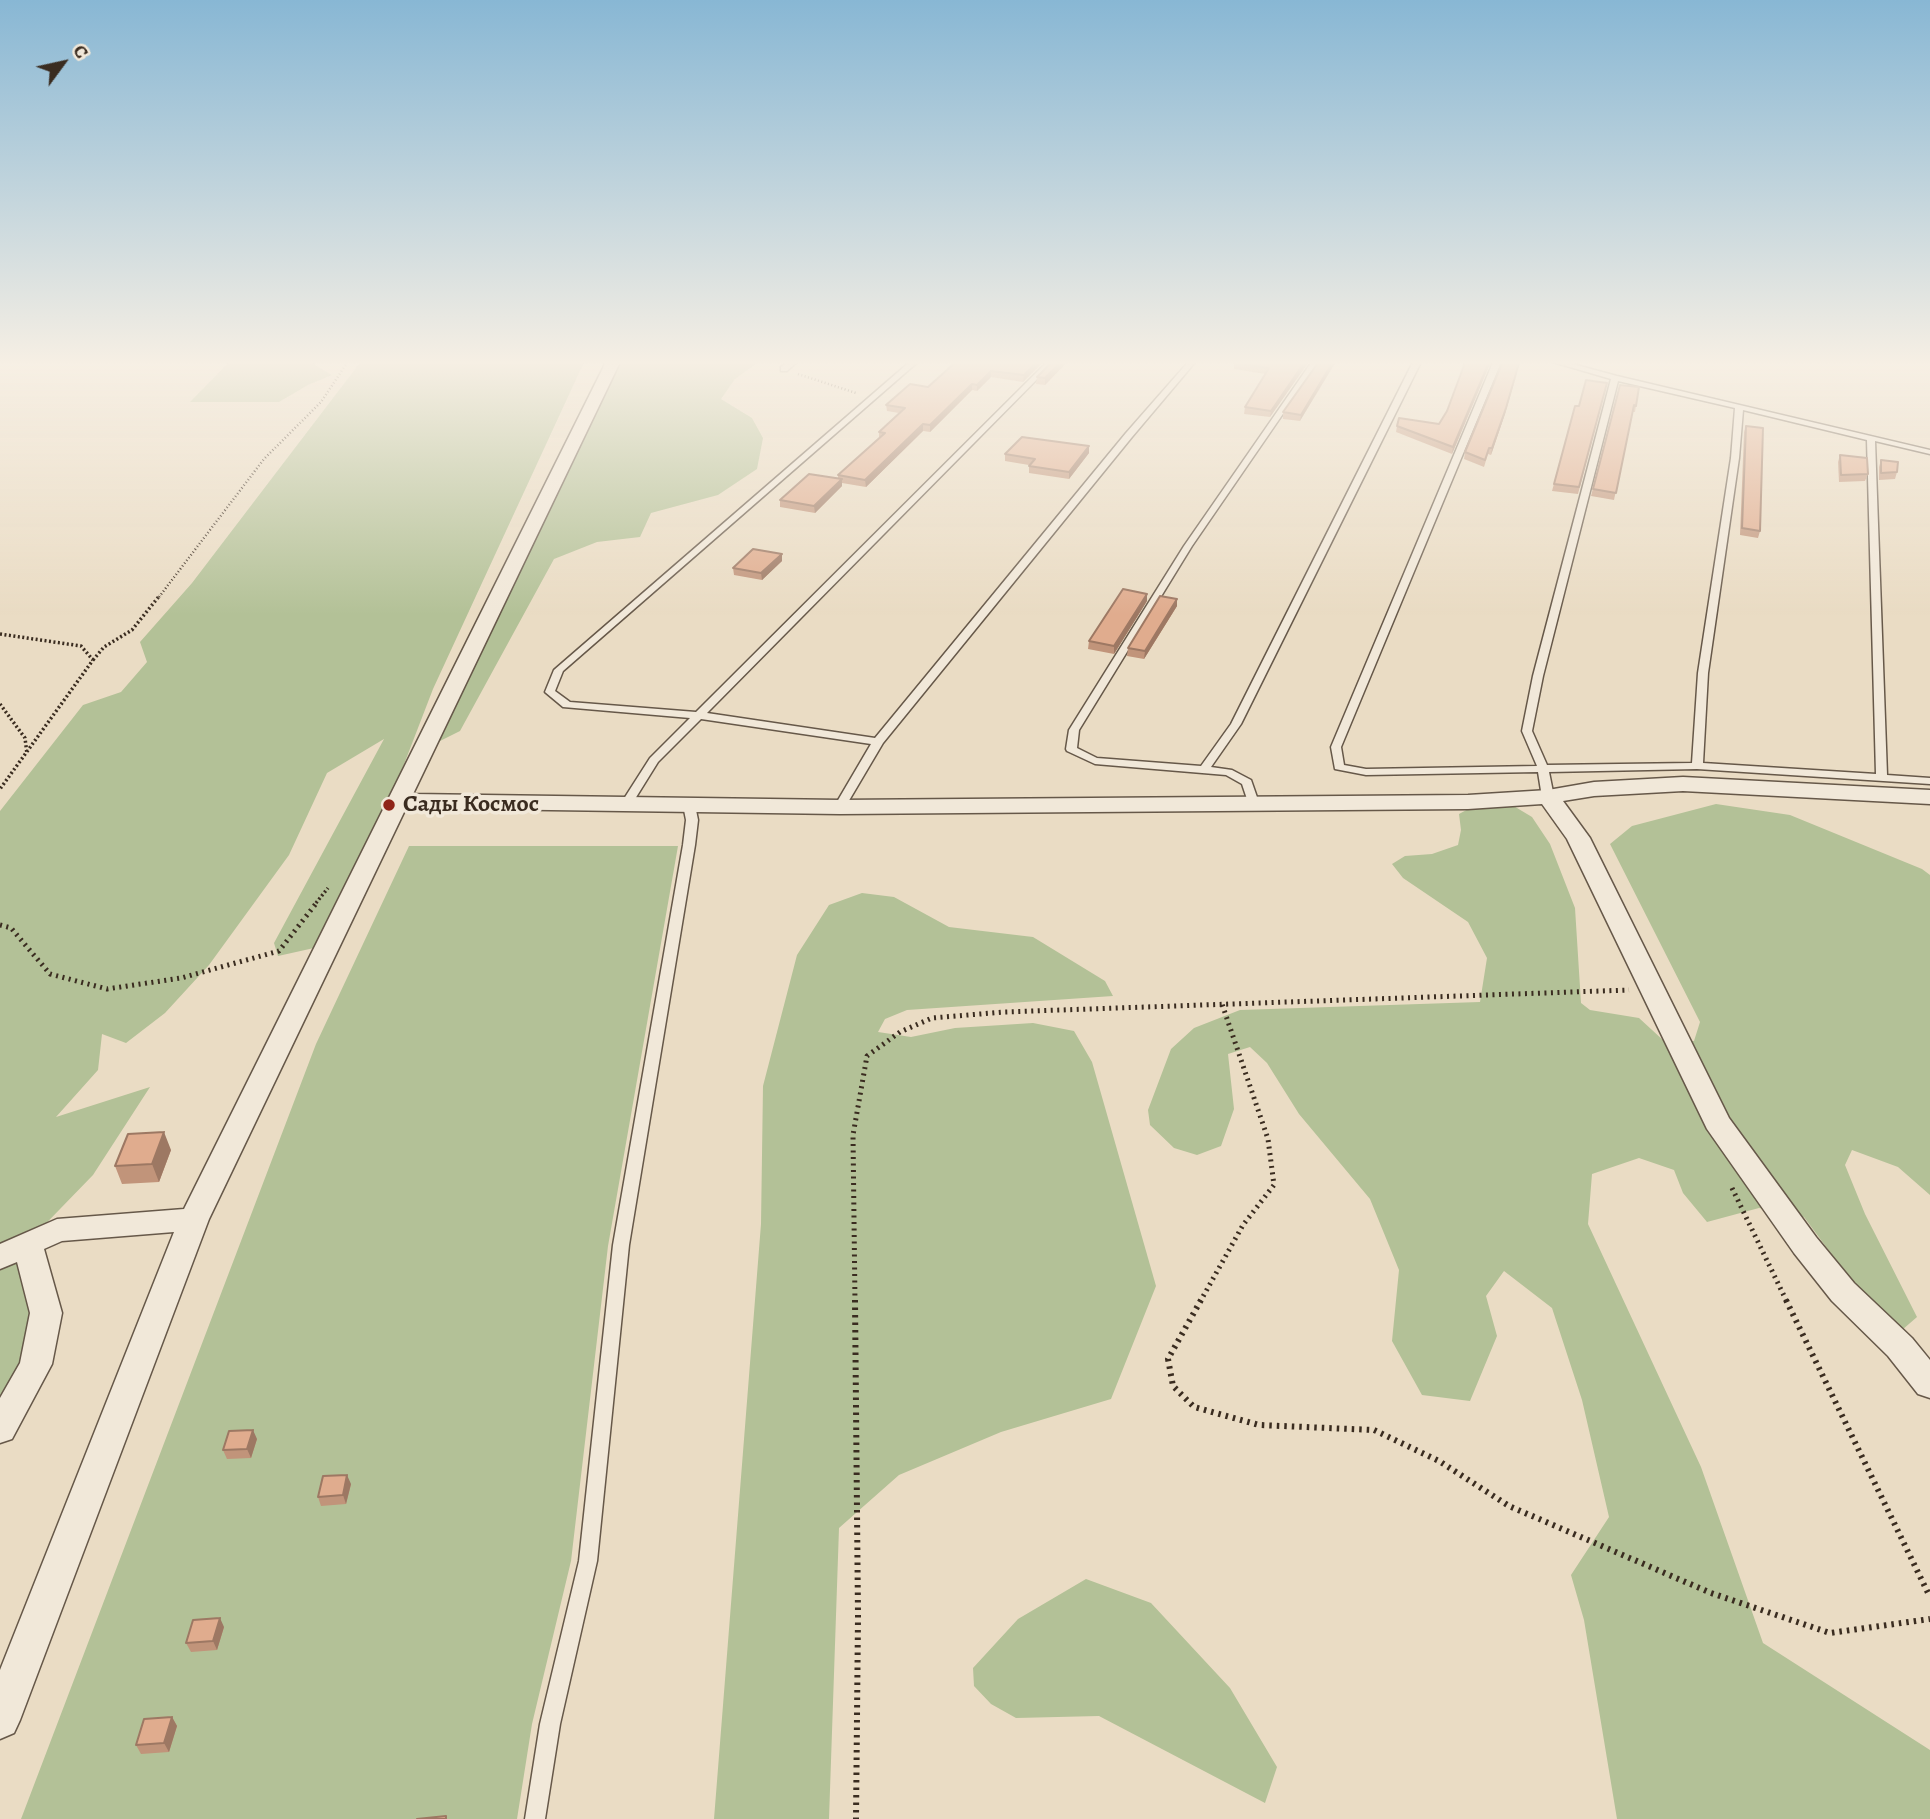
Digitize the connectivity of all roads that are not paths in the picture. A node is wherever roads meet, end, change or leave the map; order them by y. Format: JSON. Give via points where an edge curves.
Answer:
{"nodes":[{"id":1,"x":573,"y":445,"type":"edge"},
{"id":2,"x":819,"y":445,"type":"edge"},
{"id":3,"x":968,"y":445,"type":"edge"},
{"id":4,"x":1121,"y":445,"type":"edge"},
{"id":5,"x":1258,"y":445,"type":"edge"},
{"id":6,"x":1376,"y":445,"type":"edge"},
{"id":7,"x":1462,"y":445,"type":"edge"},
{"id":8,"x":1598,"y":445,"type":"edge"},
{"id":9,"x":1736,"y":445,"type":"edge"},
{"id":10,"x":1871,"y":445,"type":"edge"},
{"id":11,"x":1900,"y":445,"type":"edge"},
{"id":12,"x":1930,"y":452,"type":"edge"},
{"id":13,"x":697,"y":715,"type":"junction"},
{"id":14,"x":878,"y":742,"type":"junction"},
{"id":15,"x":1697,"y":766,"type":"junction"},
{"id":16,"x":1205,"y":768,"type":"junction"},
{"id":17,"x":1543,"y":768,"type":"junction"},
{"id":18,"x":1882,"y":779,"type":"junction"},
{"id":19,"x":1930,"y":781,"type":"edge"},
{"id":20,"x":1548,"y":797,"type":"junction"},
{"id":21,"x":1930,"y":797,"type":"edge"},
{"id":22,"x":399,"y":801,"type":"junction"},
{"id":23,"x":1253,"y":803,"type":"junction"},
{"id":24,"x":626,"y":805,"type":"junction"},
{"id":25,"x":689,"y":806,"type":"junction"},
{"id":26,"x":840,"y":807,"type":"junction"},
{"id":27,"x":194,"y":1219,"type":"junction"},
{"id":28,"x":13,"y":1250,"type":"edge"},
{"id":29,"x":1930,"y":1384,"type":"edge"},
{"id":30,"x":0,"y":1429,"type":"edge"},
{"id":31,"x":0,"y":1720,"type":"edge"},
{"id":32,"x":535,"y":1819,"type":"edge"}],
"edges":[{"from":1,"to":22,"type":"street"},
{"from":2,"to":13,"type":"lane","via":[[559,670],[550,692],[567,705]]},
{"from":3,"to":13,"type":"lane"},
{"from":4,"to":14,"type":"lane"},
{"from":5,"to":16,"type":"lane","via":[[1188,546],[1074,730],[1071,749],[1095,761]]},
{"from":6,"to":16,"type":"lane","via":[[1236,724]]},
{"from":7,"to":17,"type":"lane","via":[[1336,747],[1339,767],[1366,772]]},
{"from":8,"to":17,"type":"lane","via":[[1527,732]]},
{"from":9,"to":15,"type":"lane","via":[[1703,673]]},
{"from":10,"to":18,"type":"lane"},
{"from":11,"to":12,"type":"lane"},
{"from":13,"to":14,"type":"lane"},
{"from":13,"to":24,"type":"lane","via":[[654,760]]},
{"from":14,"to":26,"type":"lane"},
{"from":15,"to":17,"type":"lane"},
{"from":15,"to":18,"type":"lane"},
{"from":16,"to":23,"type":"lane","via":[[1247,782]]},
{"from":17,"to":20,"type":"lane"},
{"from":18,"to":19,"type":"lane"},
{"from":20,"to":21,"type":"street","via":[[1594,789],[1683,785]]},
{"from":20,"to":23,"type":"street"},
{"from":20,"to":29,"type":"street","via":[[1578,838],[1717,1122],[1843,1292]]},
{"from":22,"to":24,"type":"street"},
{"from":22,"to":27,"type":"street"},
{"from":23,"to":26,"type":"street"},
{"from":24,"to":25,"type":"street"},
{"from":25,"to":26,"type":"street"},
{"from":25,"to":32,"type":"lane","via":[[689,845],[621,1245],[588,1561],[550,1724]]},
{"from":27,"to":28,"type":"street","via":[[57,1230]]},
{"from":27,"to":31,"type":"street"},
{"from":28,"to":30,"type":"street","via":[[46,1313],[36,1364]]}]}
